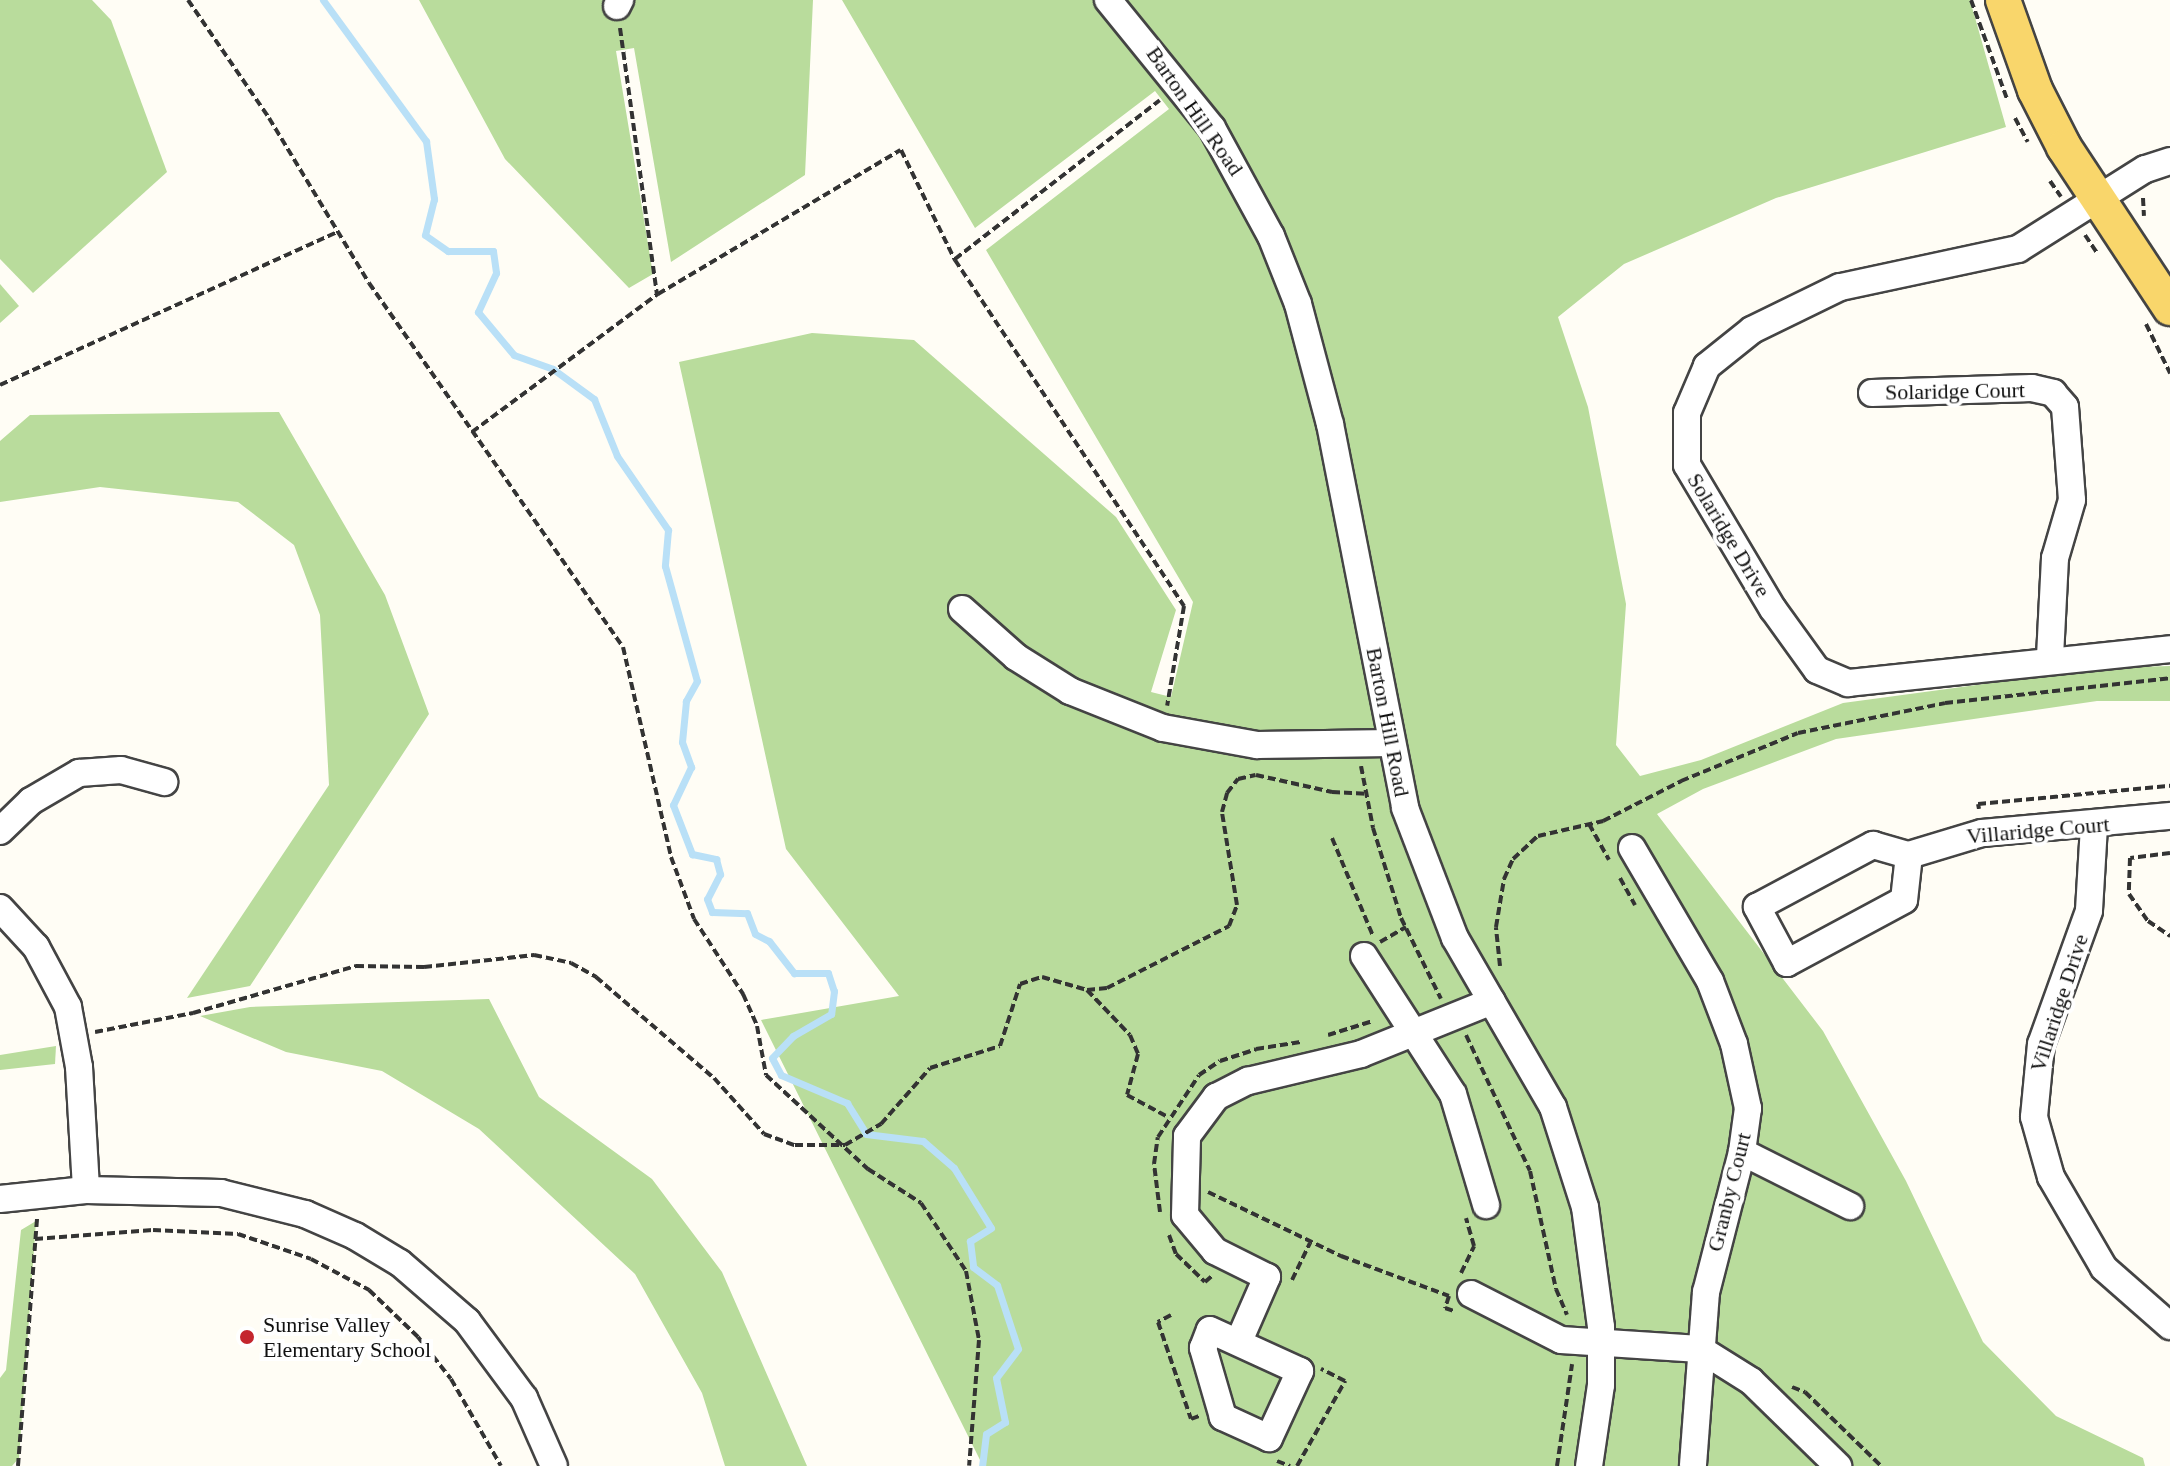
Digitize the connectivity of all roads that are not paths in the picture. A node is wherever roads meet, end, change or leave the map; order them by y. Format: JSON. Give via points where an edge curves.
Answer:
{"nodes":[{"id":1,"x":1108,"y":0,"type":"edge"},
{"id":2,"x":2003,"y":0,"type":"edge"},
{"id":3,"x":2170,"y":161,"type":"edge"},
{"id":4,"x":2096,"y":200,"type":"junction"},
{"id":5,"x":2170,"y":308,"type":"edge"},
{"id":6,"x":1872,"y":393,"type":"dead end"},
{"id":7,"x":962,"y":609,"type":"dead end"},
{"id":8,"x":2170,"y":649,"type":"edge"},
{"id":9,"x":2050,"y":658,"type":"junction"},
{"id":10,"x":1391,"y":743,"type":"junction"},
{"id":11,"x":164,"y":782,"type":"dead end"},
{"id":12,"x":2170,"y":816,"type":"edge"},
{"id":13,"x":2094,"y":826,"type":"junction"},
{"id":14,"x":0,"y":831,"type":"edge"},
{"id":15,"x":1632,"y":848,"type":"dead end"},
{"id":16,"x":1909,"y":855,"type":"junction"},
{"id":17,"x":0,"y":908,"type":"edge"},
{"id":18,"x":1364,"y":956,"type":"dead end"},
{"id":19,"x":1489,"y":995,"type":"junction"},
{"id":20,"x":1416,"y":1033,"type":"junction"},
{"id":21,"x":1742,"y":1152,"type":"junction"},
{"id":22,"x":86,"y":1190,"type":"junction"},
{"id":23,"x":0,"y":1199,"type":"edge"},
{"id":24,"x":1850,"y":1206,"type":"dead end"},
{"id":25,"x":1475,"y":1210,"type":"road end"},
{"id":26,"x":1460,"y":1302,"type":"road end"},
{"id":27,"x":2170,"y":1326,"type":"edge"},
{"id":28,"x":1239,"y":1341,"type":"dead end"},
{"id":29,"x":1588,"y":1342,"type":"junction"},
{"id":30,"x":1700,"y":1349,"type":"junction"},
{"id":31,"x":554,"y":1466,"type":"edge"},
{"id":32,"x":1589,"y":1466,"type":"edge"},
{"id":33,"x":1693,"y":1466,"type":"edge"},
{"id":34,"x":1838,"y":1466,"type":"edge"}],
"edges":[{"from":1,"to":10,"type":"street","name":"Barton Hill Road","via":[[1181,84],[1241,177],[1298,304],[1330,424]]},
{"from":2,"to":4,"type":"main road","via":[[2035,90]]},
{"from":3,"to":4,"type":"street","name":"Solaridge Drive","via":[[2136,190]]},
{"from":4,"to":5,"type":"main road"},
{"from":4,"to":9,"type":"street","name":"Solaridge Drive","via":[[2018,249],[1840,287],[1752,330],[1707,366],[1687,413],[1687,465],[1773,609],[1817,670],[1848,683]]},
{"from":6,"to":9,"type":"street","name":"Solaridge Court","via":[[2032,388],[2053,393],[2065,407],[2072,500],[2055,558]]},
{"from":7,"to":10,"type":"street","via":[[1016,657],[1070,691],[1163,728],[1257,745]]},
{"from":8,"to":9,"type":"street","name":"Solaridge Drive"},
{"from":10,"to":19,"type":"street","name":"Barton Hill Road","via":[[1426,874]]},
{"from":11,"to":14,"type":"street","via":[[121,770],[79,773],[31,801]]},
{"from":12,"to":13,"type":"street","name":"Villaridge Court"},
{"from":13,"to":16,"type":"street","name":"Villaridge Court","via":[[1982,833]]},
{"from":13,"to":27,"type":"street","name":"Villaridge Drive","via":[[2089,911],[2041,1044],[2034,1117],[2051,1177],[2089,1245],[2134,1299]]},
{"from":15,"to":21,"type":"street","name":"Granby Court","via":[[1710,981],[1734,1044],[1748,1108]]},
{"from":16,"to":16,"type":"street","via":[[1904,900],[1787,963],[1757,907],[1873,845]]},
{"from":17,"to":22,"type":"street","via":[[55,976],[75,1035]]},
{"from":18,"to":20,"type":"street"},
{"from":19,"to":20,"type":"street","via":[[1445,1007]]},
{"from":19,"to":29,"type":"street","name":"Barton Hill Road","via":[[1535,1072],[1570,1152],[1596,1271]]},
{"from":20,"to":25,"type":"street","via":[[1453,1094]]},
{"from":20,"to":28,"type":"street","via":[[1323,1065],[1248,1081],[1216,1097],[1187,1136],[1185,1215],[1215,1251],[1267,1277]]},
{"from":21,"to":24,"type":"street"},
{"from":21,"to":30,"type":"street","name":"Granby Court","via":[[1720,1227]]},
{"from":22,"to":23,"type":"street"},
{"from":22,"to":31,"type":"street","via":[[221,1193],[305,1214],[355,1236],[412,1272],[467,1321],[524,1398]]},
{"from":26,"to":29,"type":"street","via":[[1561,1340]]},
{"from":29,"to":30,"type":"street"},
{"from":29,"to":32,"type":"street","name":"Barton Hill Road","via":[[1597,1431]]},
{"from":30,"to":33,"type":"street","name":"Granby Court"},
{"from":30,"to":34,"type":"street","via":[[1751,1381]]}]}
